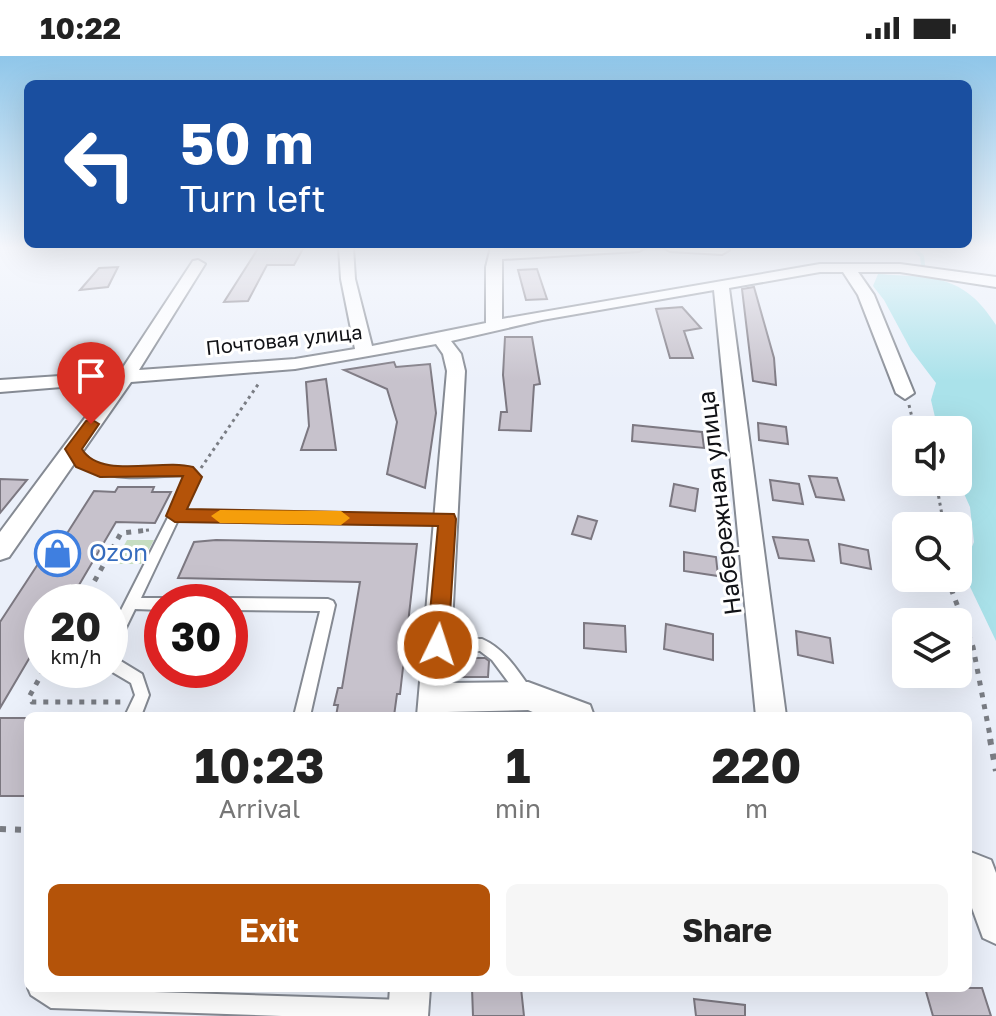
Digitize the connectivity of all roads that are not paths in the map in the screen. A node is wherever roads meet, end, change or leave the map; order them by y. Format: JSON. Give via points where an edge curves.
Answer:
{"nodes":[{"id":1,"x":180,"y":292,"type":"edge"},
{"id":2,"x":351,"y":292,"type":"edge"},
{"id":3,"x":493,"y":292,"type":"edge"},
{"id":4,"x":623,"y":292,"type":"edge"},
{"id":5,"x":727,"y":292,"type":"edge"},
{"id":6,"x":864,"y":292,"type":"edge"},
{"id":7,"x":494,"y":325,"type":"junction"},
{"id":8,"x":440,"y":338,"type":"junction"},
{"id":9,"x":365,"y":353,"type":"junction"},
{"id":10,"x":126,"y":376,"type":"junction"},
{"id":11,"x":0,"y":386,"type":"edge"},
{"id":12,"x":905,"y":393,"type":"road end"},
{"id":13,"x":73,"y":449,"type":"junction"},
{"id":14,"x":175,"y":516,"type":"junction"},
{"id":15,"x":448,"y":519,"type":"junction"},
{"id":16,"x":0,"y":550,"type":"edge"},
{"id":17,"x":131,"y":603,"type":"junction"},
{"id":18,"x":144,"y":603,"type":"edge"},
{"id":19,"x":248,"y":604,"type":"edge"},
{"id":20,"x":128,"y":609,"type":"edge"},
{"id":21,"x":438,"y":645,"type":"junction"},
{"id":22,"x":128,"y":674,"type":"edge"},
{"id":23,"x":528,"y":696,"type":"junction"},
{"id":24,"x":433,"y":707,"type":"edge"},
{"id":25,"x":136,"y":709,"type":"edge"},
{"id":26,"x":303,"y":712,"type":"edge"},
{"id":27,"x":569,"y":712,"type":"edge"},
{"id":28,"x":771,"y":712,"type":"edge"},
{"id":29,"x":972,"y":871,"type":"edge"},
{"id":30,"x":996,"y":925,"type":"edge"},
{"id":31,"x":43,"y":992,"type":"edge"},
{"id":32,"x":409,"y":1005,"type":"edge"},
{"id":33,"x":229,"y":1010,"type":"edge"}],
"edges":[{"from":1,"to":10,"type":"street"},
{"from":2,"to":9,"type":"street"},
{"from":3,"to":7,"type":"street"},
{"from":4,"to":7,"type":"street","name":"Почтовая улица"},
{"from":5,"to":28,"type":"street","name":"Набережная улица"},
{"from":6,"to":12,"type":"street"},
{"from":7,"to":8,"type":"street","name":"Почтовая улица"},
{"from":8,"to":9,"type":"street","name":"Почтовая улица"},
{"from":8,"to":15,"type":"street","via":[[456,371]]},
{"from":9,"to":10,"type":"street","name":"Почтовая улица","via":[[274,366]]},
{"from":10,"to":11,"type":"street","name":"Почтовая улица"},
{"from":10,"to":13,"type":"street"},
{"from":13,"to":14,"type":"lane","via":[[81,463],[100,471],[187,471],[194,477]]},
{"from":13,"to":16,"type":"street"},
{"from":14,"to":15,"type":"lane"},
{"from":14,"to":17,"type":"lane"},
{"from":15,"to":21,"type":"street"},
{"from":17,"to":18,"type":"lane"},
{"from":17,"to":20,"type":"lane"},
{"from":19,"to":26,"type":"lane","via":[[328,605]]},
{"from":21,"to":23,"type":"lane","via":[[482,645],[497,655]]},
{"from":21,"to":24,"type":"street"},
{"from":22,"to":25,"type":"lane","via":[[137,679],[142,695]]},
{"from":23,"to":24,"type":"street"},
{"from":23,"to":27,"type":"street"},
{"from":29,"to":30,"type":"street","via":[[978,873]]},
{"from":31,"to":33,"type":"lane","via":[[51,998]]},
{"from":32,"to":33,"type":"lane"}]}
